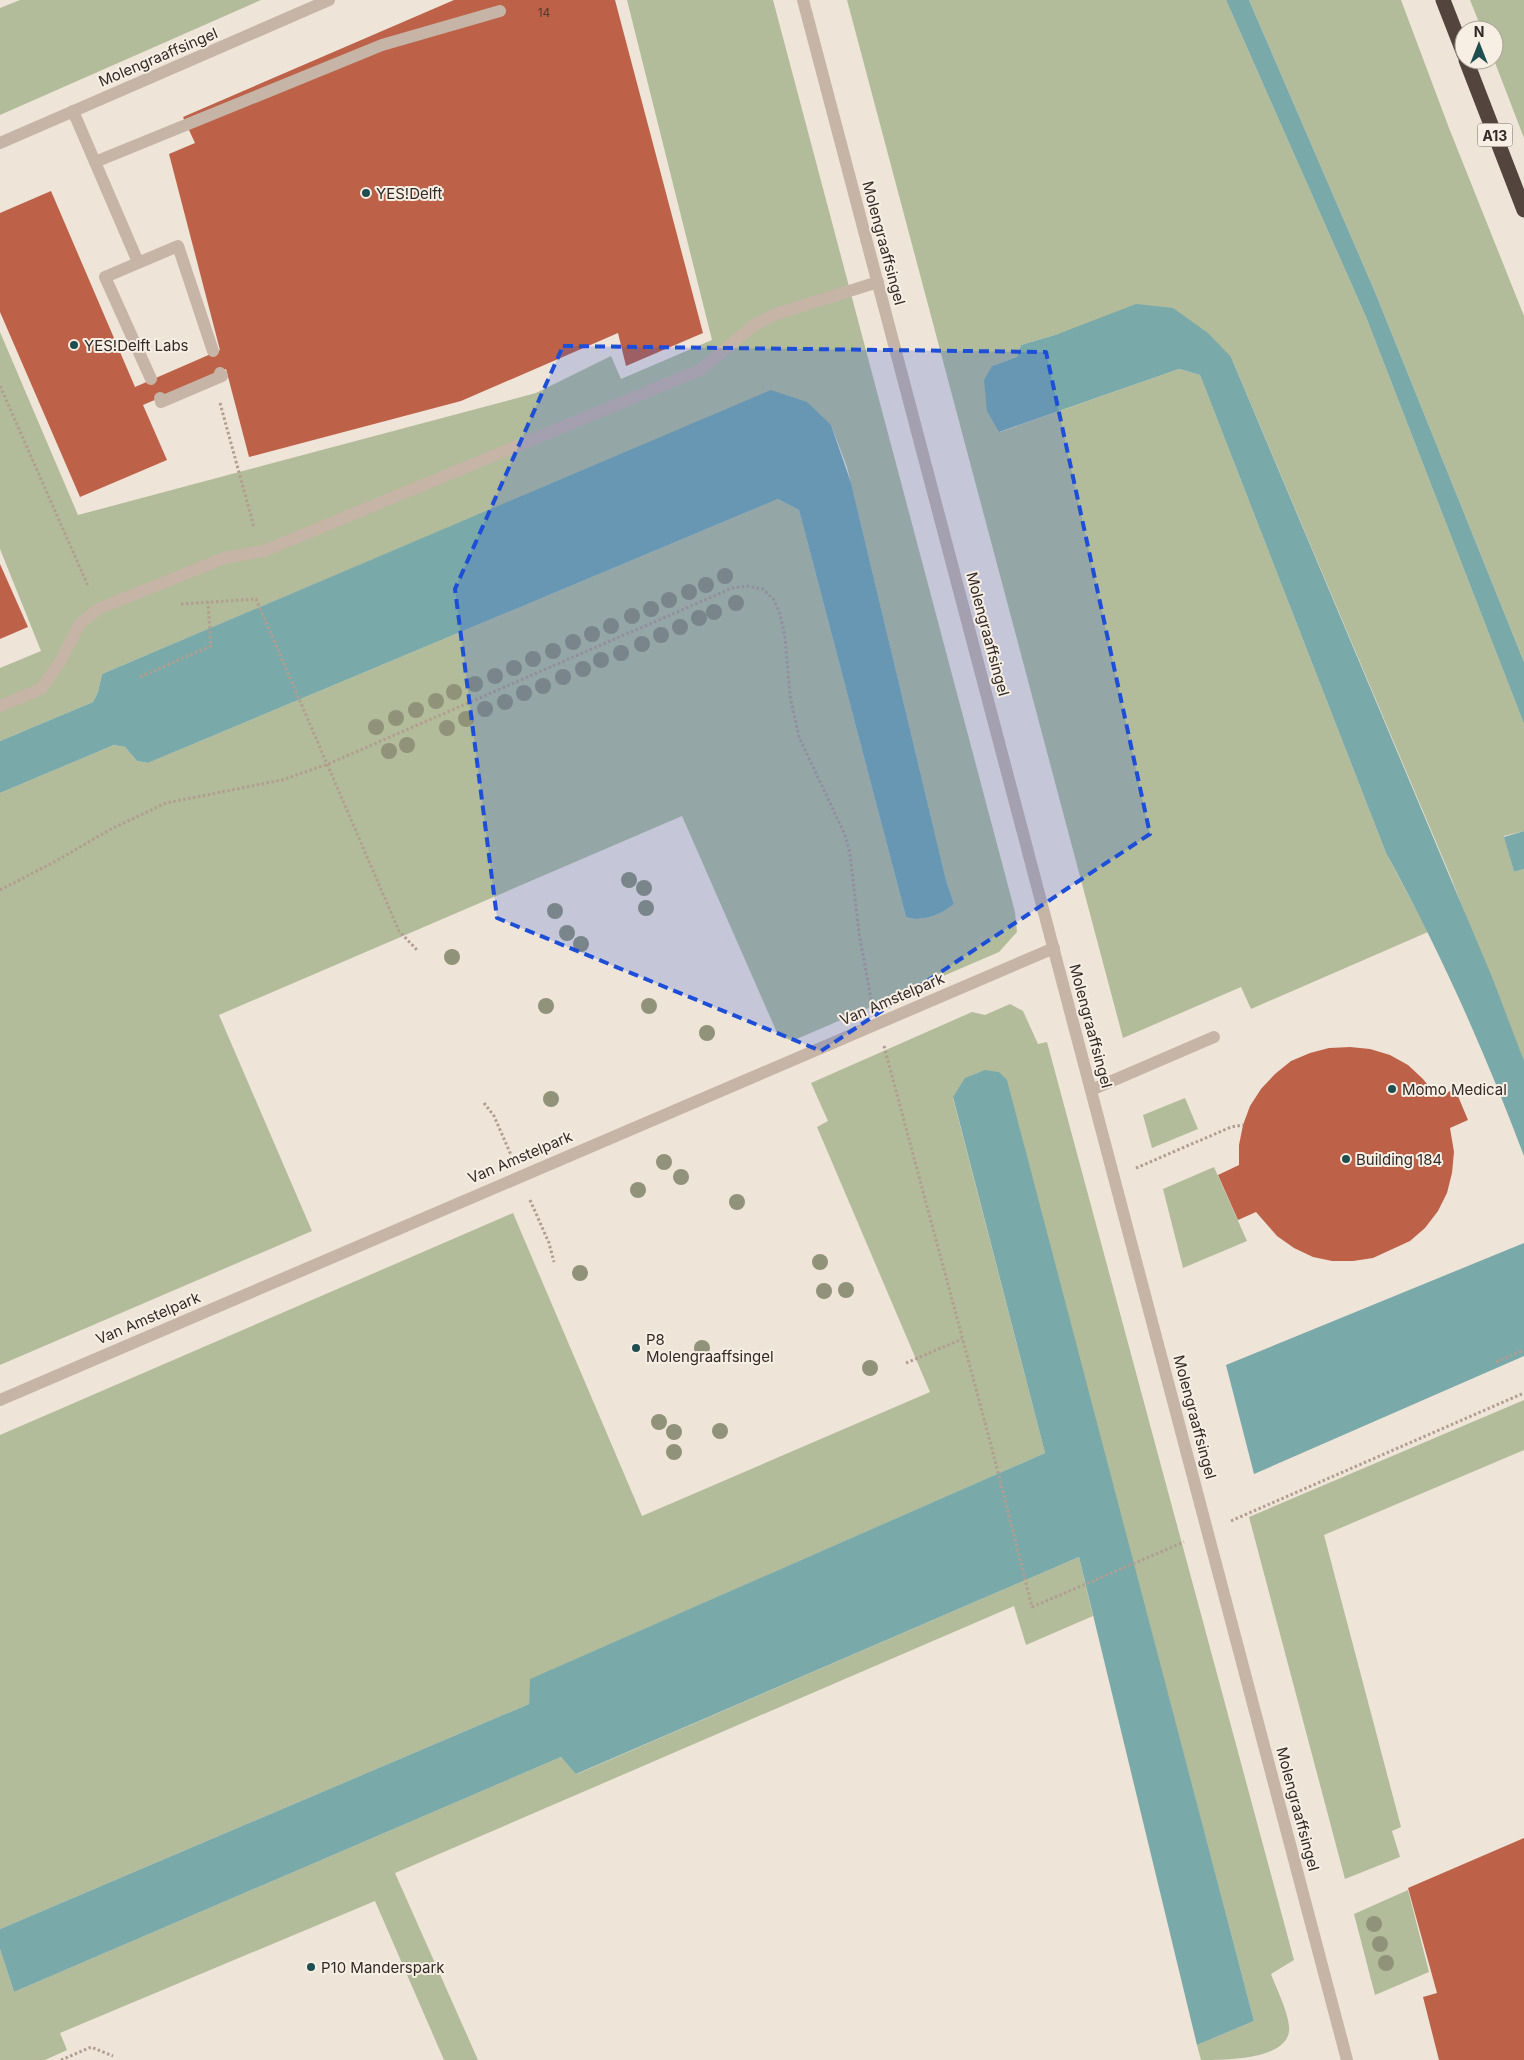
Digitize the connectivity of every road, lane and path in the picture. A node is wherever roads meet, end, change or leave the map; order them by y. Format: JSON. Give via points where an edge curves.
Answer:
{"nodes":[{"id":1,"x":329,"y":0,"type":"edge"},
{"id":2,"x":804,"y":0,"type":"edge"},
{"id":3,"x":1443,"y":0,"type":"edge"},
{"id":4,"x":500,"y":11,"type":"dead end"},
{"id":5,"x":1454,"y":28,"type":"edge"},
{"id":6,"x":1470,"y":70,"type":"edge"},
{"id":7,"x":73,"y":111,"type":"junction"},
{"id":8,"x":0,"y":143,"type":"edge"},
{"id":9,"x":95,"y":162,"type":"junction"},
{"id":10,"x":1524,"y":210,"type":"edge"},
{"id":11,"x":138,"y":262,"type":"junction"},
{"id":12,"x":878,"y":282,"type":"junction"},
{"id":13,"x":213,"y":351,"type":"dead end"},
{"id":14,"x":217,"y":376,"type":"joint"},
{"id":15,"x":151,"y":379,"type":"dead end"},
{"id":16,"x":0,"y":386,"type":"edge"},
{"id":17,"x":160,"y":398,"type":"dead end"},
{"id":18,"x":264,"y":551,"type":"junction"},
{"id":19,"x":208,"y":602,"type":"junction"},
{"id":20,"x":180,"y":604,"type":"dead end"},
{"id":21,"x":98,"y":609,"type":"junction"},
{"id":22,"x":140,"y":677,"type":"dead end"},
{"id":23,"x":0,"y":706,"type":"edge"},
{"id":24,"x":328,"y":764,"type":"junction"},
{"id":25,"x":0,"y":890,"type":"edge"},
{"id":26,"x":1054,"y":948,"type":"junction"},
{"id":27,"x":417,"y":950,"type":"dead end"},
{"id":28,"x":877,"y":1022,"type":"junction"},
{"id":29,"x":1214,"y":1037,"type":"dead end"},
{"id":30,"x":1091,"y":1090,"type":"junction"},
{"id":31,"x":484,"y":1103,"type":"dead end"},
{"id":32,"x":1242,"y":1125,"type":"dead end"},
{"id":33,"x":520,"y":1175,"type":"junction"},
{"id":34,"x":1114,"y":1177,"type":"junction"},
{"id":35,"x":554,"y":1262,"type":"dead end"},
{"id":36,"x":962,"y":1339,"type":"junction"},
{"id":37,"x":1524,"y":1350,"type":"edge"},
{"id":38,"x":1496,"y":1362,"type":"dead end"},
{"id":39,"x":906,"y":1363,"type":"dead end"},
{"id":40,"x":1524,"y":1393,"type":"edge"},
{"id":41,"x":0,"y":1400,"type":"edge"},
{"id":42,"x":1208,"y":1531,"type":"junction"},
{"id":43,"x":113,"y":2056,"type":"dead end"},
{"id":44,"x":61,"y":2060,"type":"edge"},
{"id":45,"x":1347,"y":2060,"type":"edge"}],
"edges":[{"from":1,"to":7,"type":"street","name":"Molengraaffsingel"},
{"from":2,"to":12,"type":"street","name":"Molengraaffsingel"},
{"from":3,"to":5,"type":"highway"},
{"from":4,"to":9,"type":"street","via":[[382,45]]},
{"from":6,"to":10,"type":"highway","number":"A13"},
{"from":7,"to":8,"type":"street","name":"Molengraaffsingel"},
{"from":7,"to":9,"type":"street"},
{"from":9,"to":11,"type":"street"},
{"from":11,"to":13,"type":"street","via":[[178,246]]},
{"from":11,"to":15,"type":"street","via":[[105,277]]},
{"from":12,"to":18,"type":"street","via":[[776,314],[754,325],[700,370]]},
{"from":12,"to":26,"type":"street","name":"Molengraaffsingel"},
{"from":14,"to":17,"type":"street","via":[[161,402]]},
{"from":14,"to":18,"type":"path","via":[[252,523]]},
{"from":16,"to":21,"type":"path"},
{"from":18,"to":21,"type":"street","via":[[224,558]]},
{"from":19,"to":20,"type":"path"},
{"from":19,"to":22,"type":"path","via":[[211,646]]},
{"from":19,"to":24,"type":"path","via":[[256,599]]},
{"from":21,"to":23,"type":"street","via":[[79,625],[60,662],[41,689]]},
{"from":24,"to":25,"type":"path","via":[[282,780],[166,803]]},
{"from":24,"to":27,"type":"path","via":[[398,931]]},
{"from":24,"to":28,"type":"path","via":[[732,588],[763,589],[774,600],[780,614],[790,696],[799,737],[845,835],[866,977]]},
{"from":26,"to":28,"type":"street","name":"Van Amstelpark"},
{"from":26,"to":30,"type":"street","name":"Molengraaffsingel"},
{"from":28,"to":33,"type":"street","name":"Van Amstelpark"},
{"from":28,"to":36,"type":"path"},
{"from":29,"to":30,"type":"street"},
{"from":30,"to":34,"type":"street","name":"Molengraaffsingel"},
{"from":31,"to":33,"type":"path","via":[[494,1116]]},
{"from":32,"to":34,"type":"path"},
{"from":33,"to":35,"type":"path"},
{"from":33,"to":41,"type":"street","name":"Van Amstelpark"},
{"from":34,"to":42,"type":"street","name":"Molengraaffsingel"},
{"from":36,"to":39,"type":"path"},
{"from":36,"to":42,"type":"path","via":[[1032,1607]]},
{"from":37,"to":38,"type":"path"},
{"from":40,"to":42,"type":"path"},
{"from":42,"to":45,"type":"street","name":"Molengraaffsingel"},
{"from":43,"to":44,"type":"path","via":[[91,2047]]}]}
